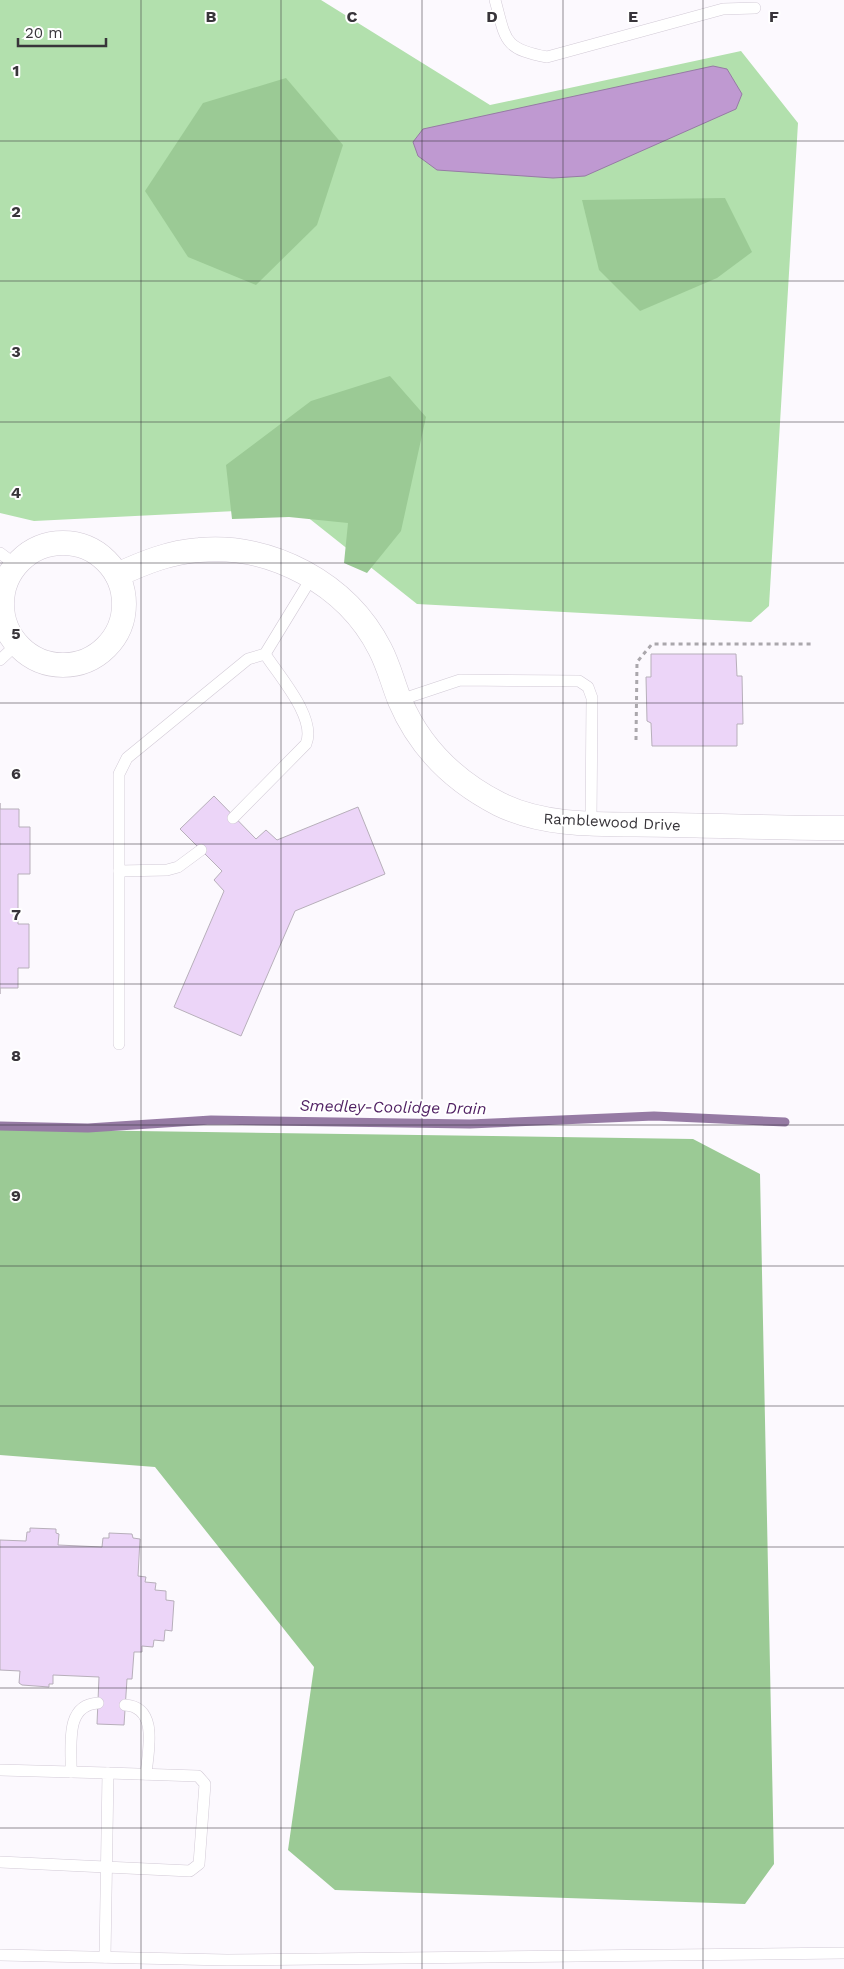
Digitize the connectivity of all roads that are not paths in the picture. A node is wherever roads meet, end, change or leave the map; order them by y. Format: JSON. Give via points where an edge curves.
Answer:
{"nodes":[{"id":1,"x":495,"y":0,"type":"edge"},
{"id":2,"x":755,"y":8,"type":"dead end"},
{"id":3,"x":8,"y":559,"type":"edge"},
{"id":4,"x":117,"y":575,"type":"junction"},
{"id":5,"x":312,"y":577,"type":"junction"},
{"id":6,"x":17,"y":644,"type":"junction"},
{"id":7,"x":265,"y":654,"type":"junction"},
{"id":8,"x":0,"y":660,"type":"edge"},
{"id":9,"x":400,"y":700,"type":"junction"},
{"id":10,"x":233,"y":818,"type":"dead end"},
{"id":11,"x":590,"y":823,"type":"junction"},
{"id":12,"x":844,"y":828,"type":"edge"},
{"id":13,"x":201,"y":850,"type":"dead end"},
{"id":14,"x":119,"y":871,"type":"junction"},
{"id":15,"x":119,"y":1044,"type":"dead end"},
{"id":16,"x":98,"y":1703,"type":"dead end"},
{"id":17,"x":125,"y":1705,"type":"dead end"},
{"id":18,"x":0,"y":1770,"type":"edge"},
{"id":19,"x":71,"y":1772,"type":"junction"},
{"id":20,"x":108,"y":1773,"type":"junction"},
{"id":21,"x":146,"y":1774,"type":"junction"},
{"id":22,"x":0,"y":1862,"type":"edge"},
{"id":23,"x":106,"y":1866,"type":"junction"},
{"id":24,"x":844,"y":1953,"type":"edge"},
{"id":25,"x":0,"y":1955,"type":"edge"},
{"id":26,"x":105,"y":1957,"type":"junction"}],
"edges":[{"from":1,"to":2,"type":"lane","via":[[505,37],[521,52],[547,57],[723,9]]},
{"from":3,"to":4,"type":"street","via":[[43,547],[69,543],[89,548],[105,559]]},
{"from":3,"to":6,"type":"street","via":[[2,596],[3,614]]},
{"from":4,"to":5,"type":"street","name":"Ramblewood Drive","via":[[150,560],[199,549],[251,552],[283,561]]},
{"from":4,"to":6,"type":"street","via":[[124,594],[124,613],[106,648],[90,659],[51,664]]},
{"from":5,"to":7,"type":"lane"},
{"from":5,"to":9,"type":"street","name":"Ramblewood Drive","via":[[336,594],[360,620],[380,649]]},
{"from":6,"to":8,"type":"lane"},
{"from":7,"to":10,"type":"lane","via":[[302,711],[309,727],[309,737],[306,744]]},
{"from":7,"to":14,"type":"lane","via":[[248,659],[127,758],[119,774]]},
{"from":9,"to":11,"type":"street","name":"Ramblewood Drive","via":[[426,747],[470,788],[501,805],[536,818]]},
{"from":9,"to":11,"type":"lane","via":[[460,680],[579,680],[588,687],[592,698]]},
{"from":11,"to":12,"type":"street","name":"Ramblewood Drive"},
{"from":13,"to":14,"type":"lane","via":[[167,870]]},
{"from":14,"to":15,"type":"lane"},
{"from":16,"to":19,"type":"lane","via":[[80,1707],[75,1716]]},
{"from":17,"to":21,"type":"lane","via":[[134,1706],[148,1719]]},
{"from":18,"to":19,"type":"lane"},
{"from":19,"to":20,"type":"lane"},
{"from":20,"to":21,"type":"lane"},
{"from":20,"to":23,"type":"lane"},
{"from":21,"to":23,"type":"lane","via":[[198,1776],[205,1784],[199,1864],[190,1871]]},
{"from":22,"to":23,"type":"lane"},
{"from":23,"to":26,"type":"lane"},
{"from":24,"to":26,"type":"lane","via":[[227,1960]]},
{"from":25,"to":26,"type":"lane"}]}
